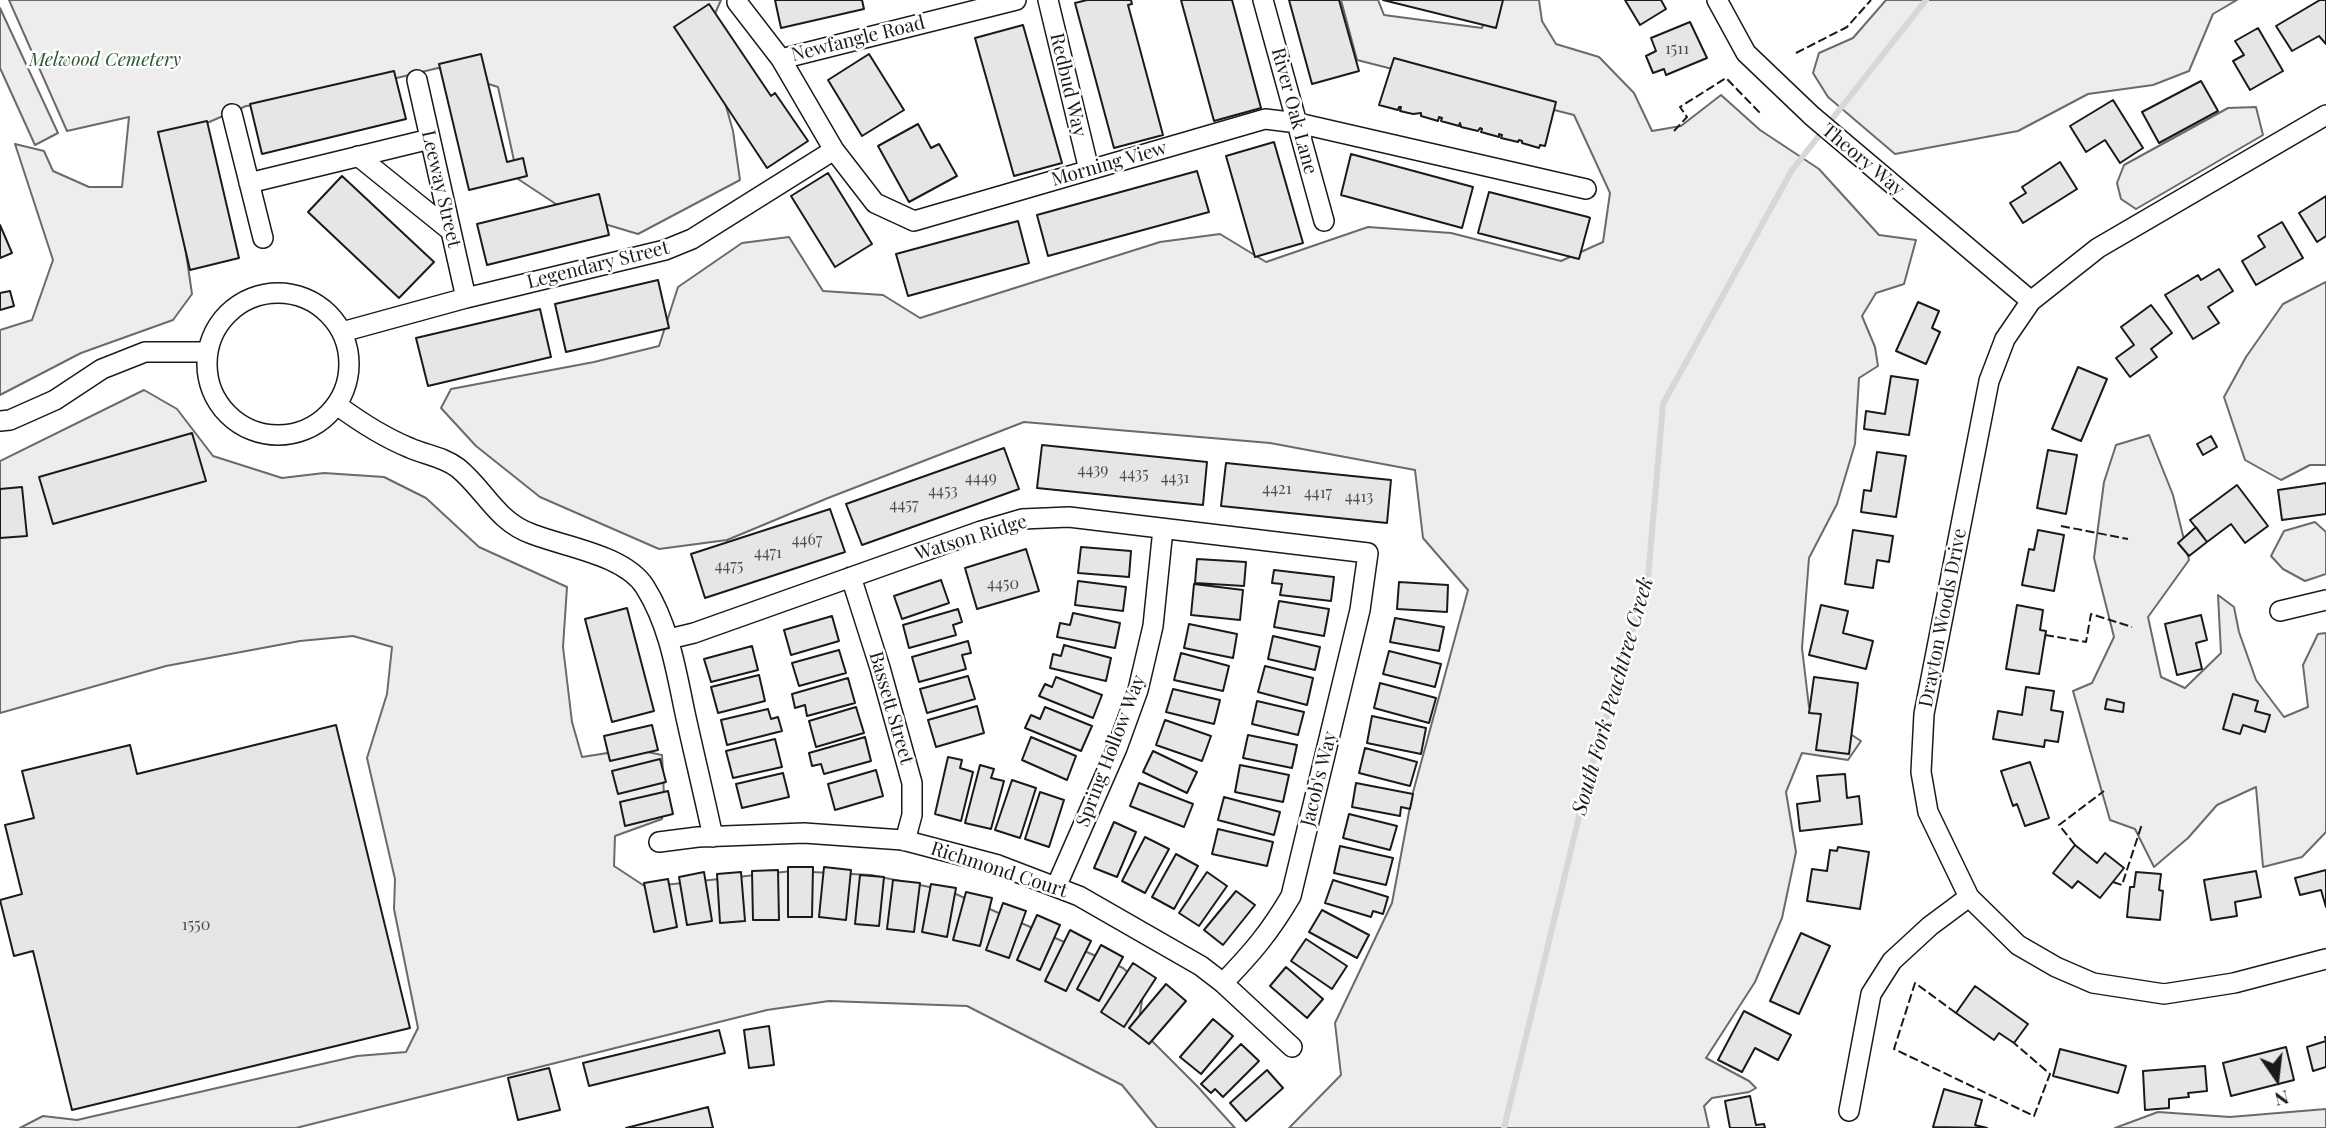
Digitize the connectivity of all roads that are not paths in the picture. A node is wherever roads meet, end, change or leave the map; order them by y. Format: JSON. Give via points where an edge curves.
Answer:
{"nodes":[{"id":1,"x":1016,"y":0,"type":"edge"},
{"id":2,"x":1048,"y":0,"type":"edge"},
{"id":3,"x":1264,"y":0,"type":"edge"},
{"id":4,"x":1717,"y":0,"type":"edge"},
{"id":5,"x":737,"y":2,"type":"dead end"},
{"id":6,"x":781,"y":59,"type":"junction"},
{"id":7,"x":417,"y":80,"type":"dead end"},
{"id":8,"x":232,"y":114,"type":"dead end"},
{"id":9,"x":2326,"y":115,"type":"edge"},
{"id":10,"x":1298,"y":123,"type":"junction"},
{"id":11,"x":430,"y":139,"type":"junction"},
{"id":12,"x":834,"y":150,"type":"junction"},
{"id":13,"x":358,"y":156,"type":"junction"},
{"id":14,"x":1089,"y":170,"type":"junction"},
{"id":15,"x":249,"y":183,"type":"junction"},
{"id":16,"x":1586,"y":189,"type":"dead end"},
{"id":17,"x":1324,"y":221,"type":"dead end"},
{"id":18,"x":451,"y":231,"type":"junction"},
{"id":19,"x":263,"y":238,"type":"dead end"},
{"id":20,"x":466,"y":298,"type":"junction"},
{"id":21,"x":2031,"y":301,"type":"junction"},
{"id":22,"x":342,"y":332,"type":"junction"},
{"id":23,"x":207,"y":352,"type":"junction"},
{"id":24,"x":337,"y":405,"type":"junction"},
{"id":25,"x":0,"y":421,"type":"edge"},
{"id":26,"x":1163,"y":528,"type":"junction"},
{"id":27,"x":1368,"y":554,"type":"joint"},
{"id":28,"x":851,"y":577,"type":"junction"},
{"id":29,"x":2326,"y":600,"type":"edge"},
{"id":30,"x":2280,"y":611,"type":"dead end"},
{"id":31,"x":669,"y":639,"type":"junction"},
{"id":32,"x":713,"y":837,"type":"junction"},
{"id":33,"x":905,"y":841,"type":"junction"},
{"id":34,"x":659,"y":842,"type":"dead end"},
{"id":35,"x":1056,"y":887,"type":"junction"},
{"id":36,"x":1969,"y":897,"type":"junction"},
{"id":37,"x":2326,"y":959,"type":"edge"},
{"id":38,"x":1223,"y":983,"type":"junction"},
{"id":39,"x":1292,"y":1047,"type":"dead end"},
{"id":40,"x":1849,"y":1111,"type":"dead end"}],
"edges":[{"from":1,"to":6,"type":"street","name":"Newfangle Road"},
{"from":2,"to":14,"type":"street","name":"Redbud Way"},
{"from":3,"to":10,"type":"street","name":"River Oak Lane"},
{"from":4,"to":21,"type":"street","name":"Theory Way","via":[[1746,53],[1812,117]]},
{"from":5,"to":6,"type":"street","name":"Morning View"},
{"from":6,"to":12,"type":"street","name":"Morning View"},
{"from":7,"to":11,"type":"street","name":"Leeway Street"},
{"from":8,"to":15,"type":"street"},
{"from":9,"to":21,"type":"street","name":"Drayton Woods Drive","via":[[2098,248]]},
{"from":10,"to":14,"type":"street","name":"Morning View","via":[[1265,119]]},
{"from":10,"to":16,"type":"street","name":"Morning View"},
{"from":10,"to":17,"type":"street","name":"River Oak Lane"},
{"from":11,"to":13,"type":"street"},
{"from":11,"to":18,"type":"street","name":"Leeway Street"},
{"from":12,"to":14,"type":"street","name":"Morning View","via":[[875,203],[914,220]]},
{"from":12,"to":20,"type":"street","name":"Legendary Street","via":[[692,239],[665,250]]},
{"from":13,"to":15,"type":"street"},
{"from":13,"to":18,"type":"street"},
{"from":15,"to":19,"type":"street"},
{"from":18,"to":20,"type":"street","name":"Leeway Street"},
{"from":20,"to":22,"type":"street","name":"Legendary Street"},
{"from":21,"to":36,"type":"street","name":"Drayton Woods Drive","via":[[2005,339],[1989,380],[1924,714],[1922,772],[1928,812]]},
{"from":22,"to":23,"type":"street","via":[[311,300],[290,293],[268,293],[228,313]]},
{"from":22,"to":24,"type":"street","via":[[350,369]]},
{"from":23,"to":24,"type":"street","via":[[207,376],[215,398],[230,417],[251,430],[274,435],[298,433]]},
{"from":23,"to":25,"type":"street","via":[[145,352],[102,369],[55,400]]},
{"from":24,"to":31,"type":"street","via":[[369,428],[456,466],[506,521],[617,562],[645,586]]},
{"from":26,"to":27,"type":"street","name":"Watson Ridge"},
{"from":26,"to":28,"type":"street","name":"Watson Ridge","via":[[1069,517],[1022,519]]},
{"from":26,"to":35,"type":"street","name":"Spring Hollow Way","via":[[1153,626],[1138,690]]},
{"from":27,"to":38,"type":"street","name":"Jacob's Way","via":[[1360,610],[1291,896],[1273,928]]},
{"from":28,"to":31,"type":"street","name":"Watson Ridge"},
{"from":28,"to":33,"type":"street","name":"Bassett Street","via":[[912,783],[912,815]]},
{"from":29,"to":30,"type":"street"},
{"from":31,"to":32,"type":"street"},
{"from":32,"to":33,"type":"street","name":"Richmond Court","via":[[804,833]]},
{"from":32,"to":34,"type":"street","name":"Richmond Court"},
{"from":33,"to":35,"type":"street","name":"Richmond Court","via":[[998,865]]},
{"from":35,"to":38,"type":"street","name":"Richmond Court","via":[[1079,896]]},
{"from":36,"to":37,"type":"street","name":"Drayton Woods Drive","via":[[2018,944],[2093,983],[2164,994],[2234,983]]},
{"from":36,"to":40,"type":"street","via":[[1892,961],[1871,994]]},
{"from":38,"to":39,"type":"street","name":"Richmond Court"}]}
